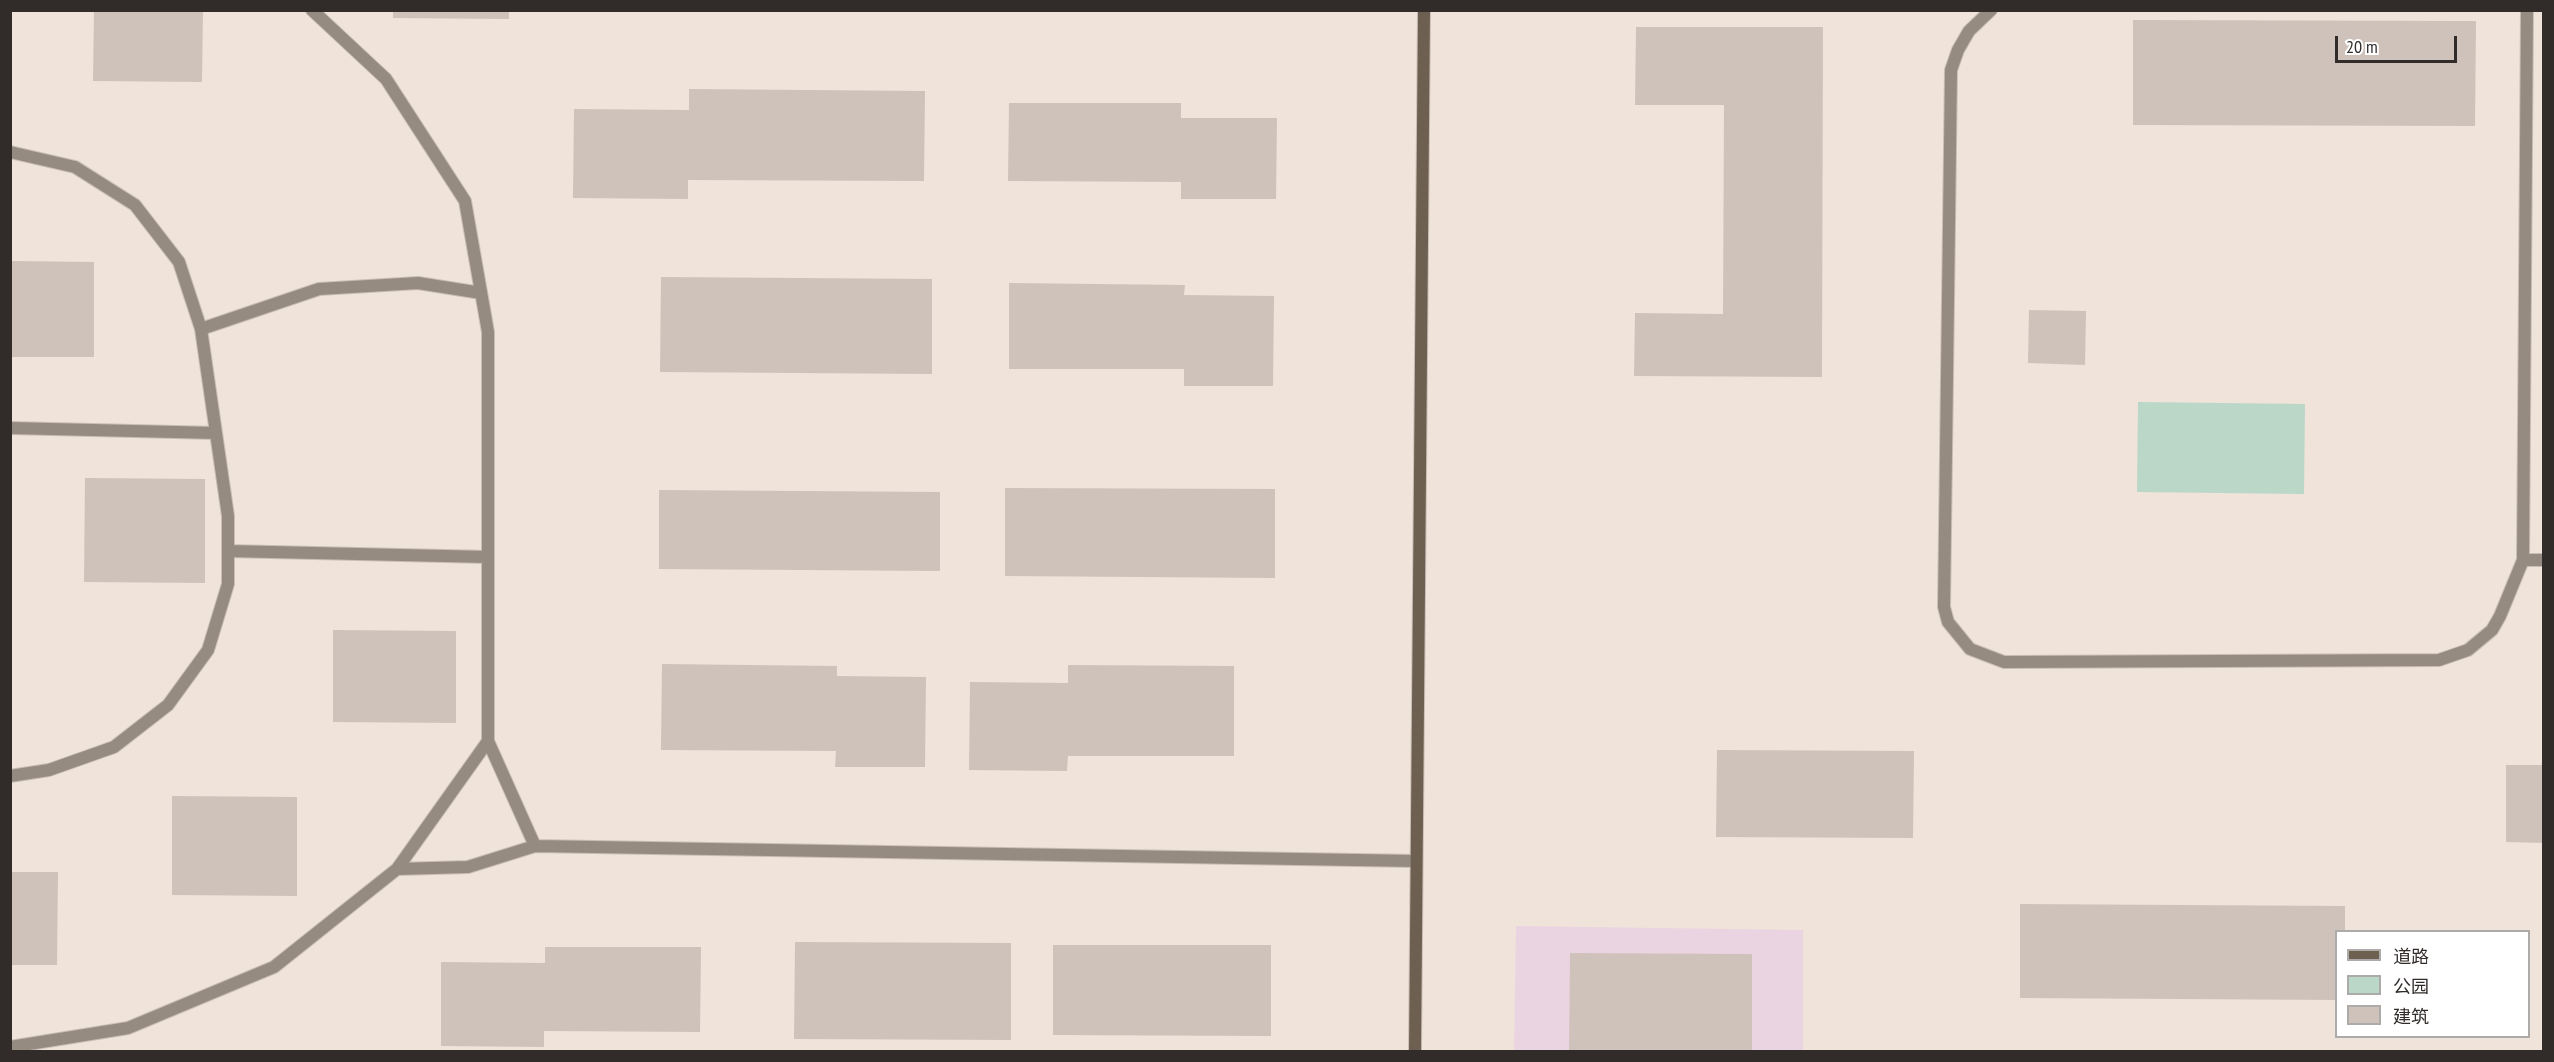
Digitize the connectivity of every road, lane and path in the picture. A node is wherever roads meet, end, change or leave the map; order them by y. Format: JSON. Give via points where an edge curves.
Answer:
{"nodes":[{"id":1,"x":312,"y":10,"type":"edge"},
{"id":2,"x":1424,"y":10,"type":"edge"},
{"id":3,"x":1991,"y":10,"type":"edge"},
{"id":4,"x":2527,"y":10,"type":"edge"},
{"id":5,"x":10,"y":152,"type":"edge"},
{"id":6,"x":481,"y":293,"type":"junction"},
{"id":7,"x":201,"y":329,"type":"junction"},
{"id":8,"x":10,"y":428,"type":"edge"},
{"id":9,"x":216,"y":433,"type":"junction"},
{"id":10,"x":228,"y":551,"type":"junction"},
{"id":11,"x":488,"y":557,"type":"junction"},
{"id":12,"x":2523,"y":560,"type":"junction"},
{"id":13,"x":2544,"y":560,"type":"edge"},
{"id":14,"x":488,"y":741,"type":"junction"},
{"id":15,"x":10,"y":776,"type":"edge"},
{"id":16,"x":536,"y":846,"type":"junction"},
{"id":17,"x":1415,"y":861,"type":"junction"},
{"id":18,"x":397,"y":869,"type":"junction"},
{"id":19,"x":10,"y":1047,"type":"edge"},
{"id":20,"x":1415,"y":1052,"type":"edge"}],
"edges":[{"from":1,"to":6,"type":"street","via":[[386,78],[465,201]]},
{"from":2,"to":17,"type":"street"},
{"from":3,"to":12,"type":"street","via":[[1969,32],[1951,70],[1944,607],[1948,622],[1970,649],[2004,662],[2439,660],[2468,650],[2492,630]]},
{"from":4,"to":12,"type":"street"},
{"from":5,"to":7,"type":"street","via":[[75,167],[135,206],[179,262]]},
{"from":6,"to":7,"type":"street","via":[[418,283],[318,289]]},
{"from":6,"to":11,"type":"street","via":[[488,333]]},
{"from":7,"to":9,"type":"street"},
{"from":8,"to":9,"type":"street"},
{"from":9,"to":10,"type":"street","via":[[228,516]]},
{"from":10,"to":11,"type":"street"},
{"from":10,"to":15,"type":"street","via":[[228,584],[208,650],[168,705],[114,747],[49,770]]},
{"from":11,"to":14,"type":"street"},
{"from":12,"to":13,"type":"street"},
{"from":14,"to":16,"type":"street"},
{"from":14,"to":18,"type":"street"},
{"from":16,"to":17,"type":"street"},
{"from":16,"to":18,"type":"street","via":[[468,867]]},
{"from":17,"to":20,"type":"street"},
{"from":18,"to":19,"type":"street","via":[[274,967],[128,1028]]}]}
